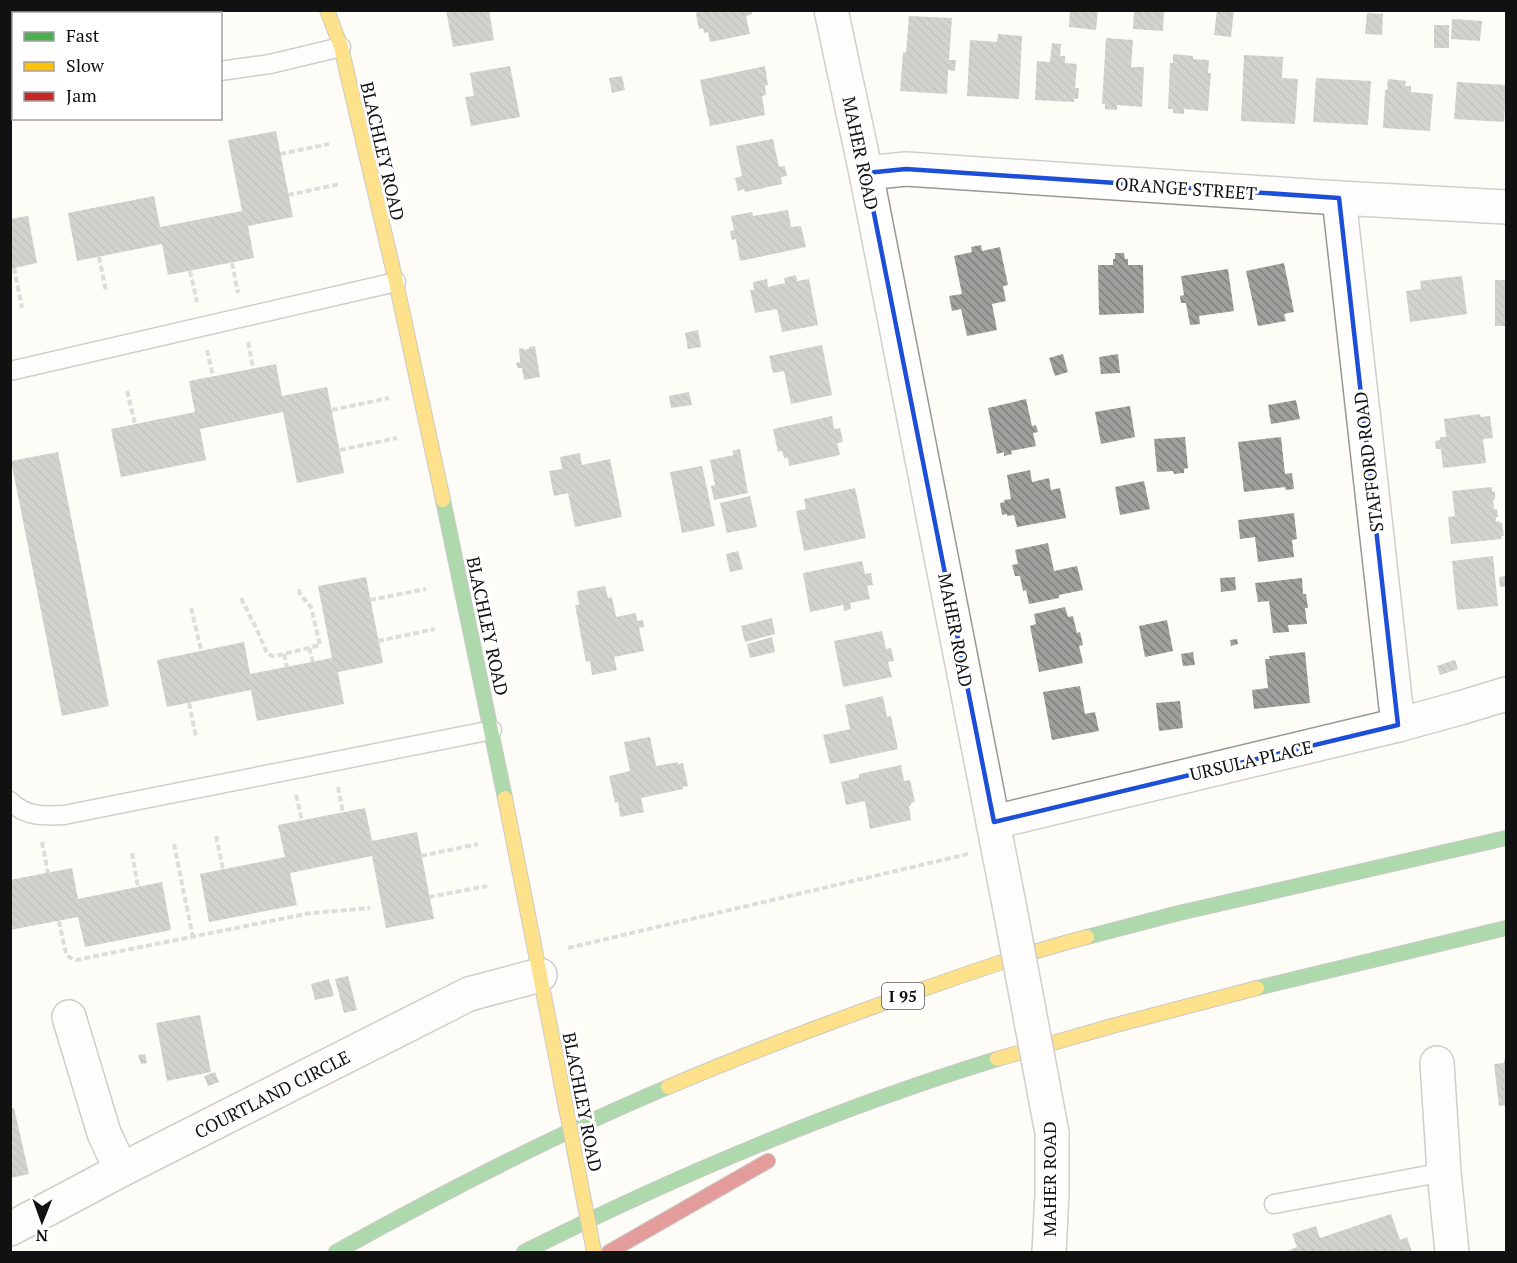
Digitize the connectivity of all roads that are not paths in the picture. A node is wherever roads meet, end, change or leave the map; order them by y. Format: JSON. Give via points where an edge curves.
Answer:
{"nodes":[{"id":1,"x":327,"y":10,"type":"edge"},
{"id":2,"x":831,"y":10,"type":"edge"},
{"id":3,"x":340,"y":46,"type":"junction"},
{"id":4,"x":222,"y":72,"type":"edge"},
{"id":5,"x":866,"y":173,"type":"junction"},
{"id":6,"x":1339,"y":198,"type":"junction"},
{"id":7,"x":1506,"y":207,"type":"edge"},
{"id":8,"x":396,"y":282,"type":"junction"},
{"id":9,"x":10,"y":371,"type":"edge"},
{"id":10,"x":1506,"y":694,"type":"edge"},
{"id":11,"x":1398,"y":725,"type":"junction"},
{"id":12,"x":492,"y":730,"type":"junction"},
{"id":13,"x":10,"y":801,"type":"edge"},
{"id":14,"x":994,"y":822,"type":"junction"},
{"id":15,"x":1506,"y":838,"type":"edge"},
{"id":16,"x":1506,"y":928,"type":"edge"},
{"id":17,"x":540,"y":975,"type":"junction"},
{"id":18,"x":69,"y":1017,"type":"dead end"},
{"id":19,"x":1437,"y":1063,"type":"dead end"},
{"id":20,"x":872,"y":1101,"type":"junction"},
{"id":21,"x":801,"y":1142,"type":"dead end"},
{"id":22,"x":781,"y":1154,"type":"dead end"},
{"id":23,"x":121,"y":1170,"type":"junction"},
{"id":24,"x":1444,"y":1172,"type":"junction"},
{"id":25,"x":1274,"y":1204,"type":"dead end"},
{"id":26,"x":10,"y":1229,"type":"edge"},
{"id":27,"x":336,"y":1252,"type":"edge"},
{"id":28,"x":524,"y":1252,"type":"edge"},
{"id":29,"x":594,"y":1252,"type":"edge"},
{"id":30,"x":609,"y":1252,"type":"edge"},
{"id":31,"x":1049,"y":1252,"type":"edge"},
{"id":32,"x":1452,"y":1252,"type":"edge"}],
"edges":[{"from":1,"to":3,"type":"main road","name":"BLACHLEY ROAD"},
{"from":2,"to":5,"type":"street","name":"MAHER ROAD"},
{"from":3,"to":4,"type":"lane"},
{"from":3,"to":8,"type":"main road","name":"BLACHLEY ROAD"},
{"from":5,"to":6,"type":"street","name":"ORANGE STREET","via":[[906,169]]},
{"from":5,"to":14,"type":"street","name":"MAHER ROAD"},
{"from":6,"to":7,"type":"street","name":"ORANGE STREET"},
{"from":6,"to":11,"type":"street","name":"STAFFORD ROAD"},
{"from":8,"to":9,"type":"lane"},
{"from":8,"to":12,"type":"main road","name":"BLACHLEY ROAD"},
{"from":10,"to":11,"type":"street","name":"URSULA PLACE"},
{"from":11,"to":14,"type":"street","name":"URSULA PLACE"},
{"from":12,"to":13,"type":"lane","via":[[64,815],[26,813]]},
{"from":12,"to":17,"type":"main road","name":"BLACHLEY ROAD"},
{"from":14,"to":31,"type":"street","name":"MAHER ROAD","bridge":true,"via":[[1052,1133]]},
{"from":15,"to":27,"type":"main road","number":"I 95","via":[[1179,913],[1066,942],[957,977],[740,1057],[633,1102],[517,1156]]},
{"from":16,"to":20,"type":"main road","via":[[1092,1030]]},
{"from":17,"to":23,"type":"street","name":"COURTLAND CIRCLE","via":[[469,994]]},
{"from":17,"to":29,"type":"main road","name":"BLACHLEY ROAD","bridge":true},
{"from":18,"to":23,"type":"street","via":[[104,1133]]},
{"from":19,"to":24,"type":"street"},
{"from":20,"to":21,"type":"main road"},
{"from":20,"to":28,"type":"main road","via":[[662,1186]]},
{"from":22,"to":30,"type":"main road"},
{"from":23,"to":26,"type":"street","name":"COURTLAND CIRCLE"},
{"from":24,"to":25,"type":"lane"},
{"from":24,"to":32,"type":"street"}]}
